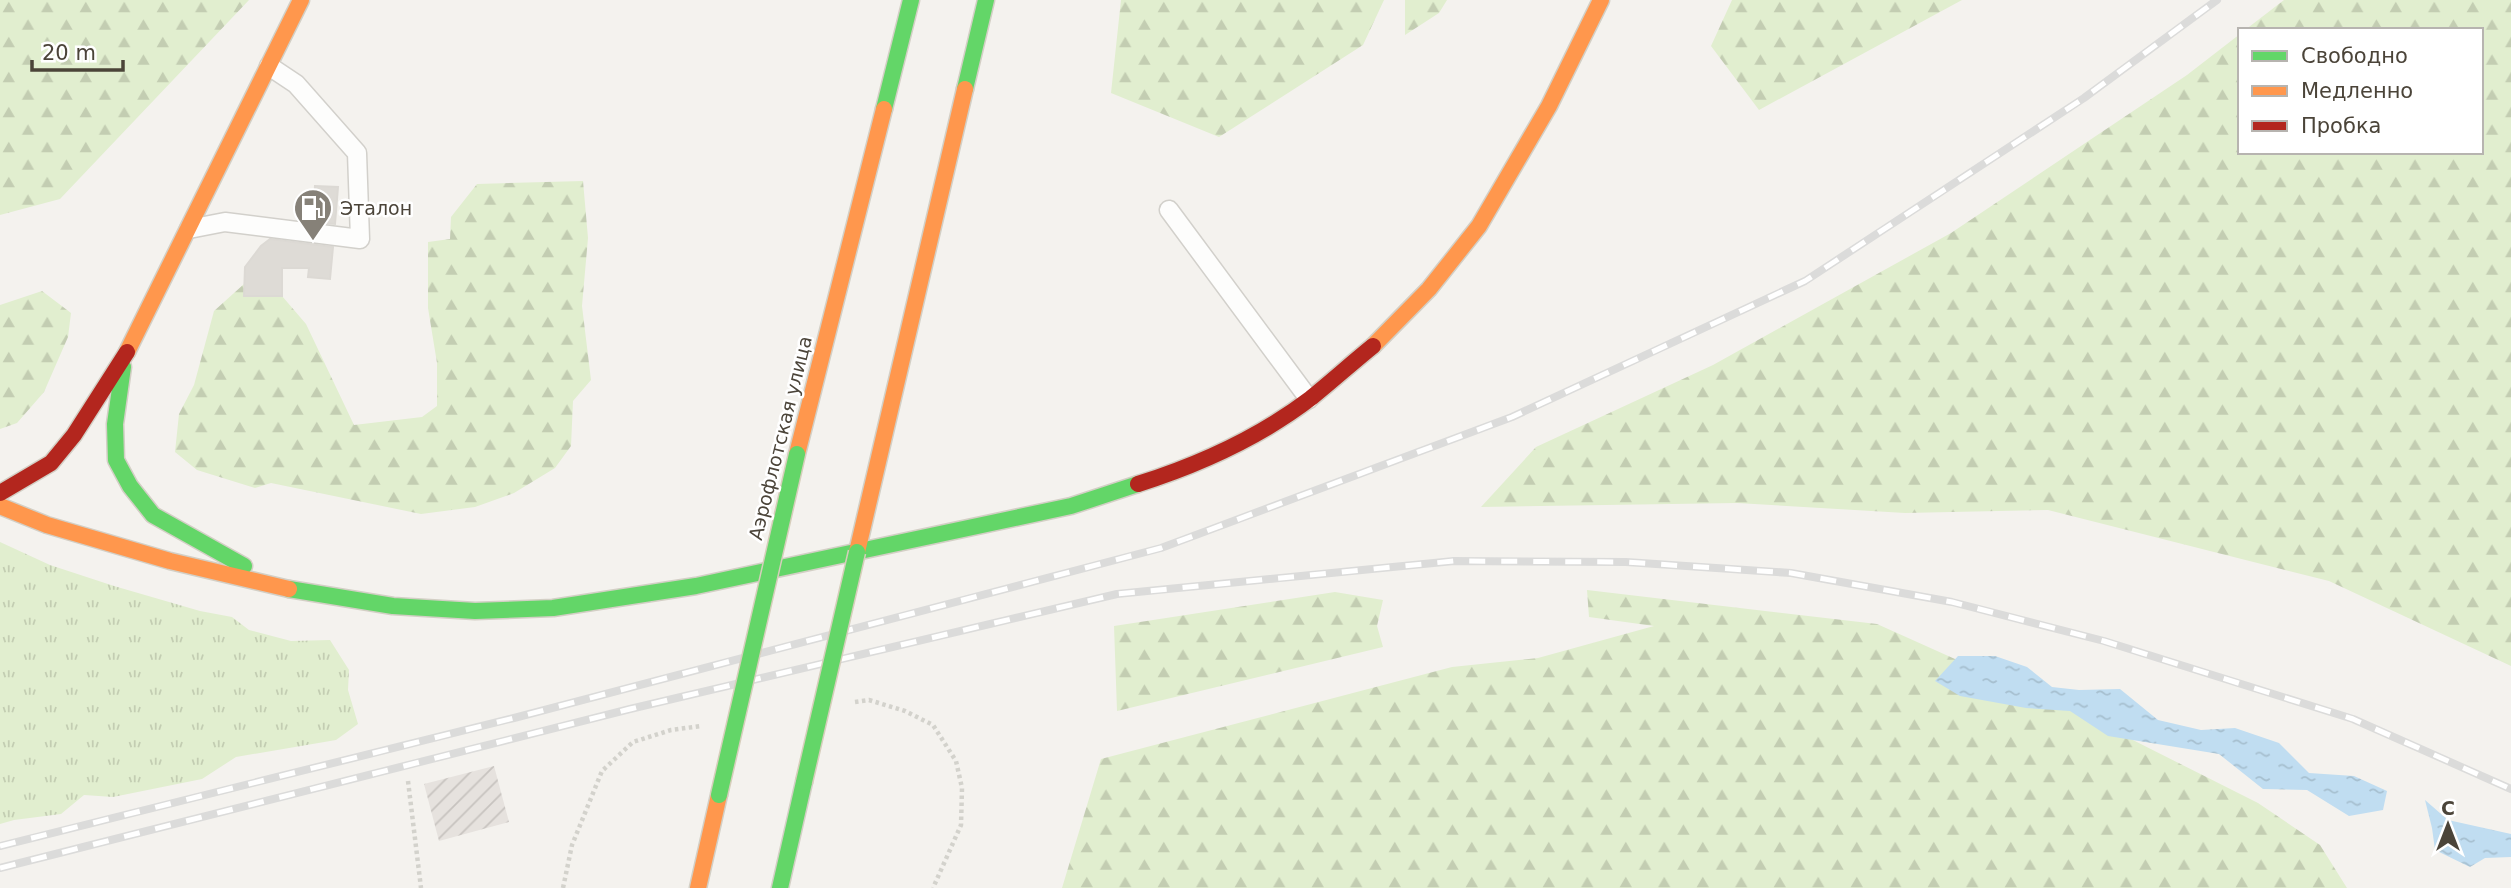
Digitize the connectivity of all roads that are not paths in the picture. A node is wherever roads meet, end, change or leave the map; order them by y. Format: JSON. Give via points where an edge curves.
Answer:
{"nodes":[{"id":1,"x":301,"y":0,"type":"edge"},
{"id":2,"x":911,"y":0,"type":"edge"},
{"id":3,"x":986,"y":0,"type":"edge"},
{"id":4,"x":1601,"y":0,"type":"edge"},
{"id":5,"x":269,"y":66,"type":"junction"},
{"id":6,"x":1169,"y":210,"type":"dead end"},
{"id":7,"x":186,"y":230,"type":"junction"},
{"id":8,"x":124,"y":358,"type":"junction"},
{"id":9,"x":1309,"y":399,"type":"junction"},
{"id":10,"x":0,"y":493,"type":"edge"},
{"id":11,"x":0,"y":506,"type":"edge"},
{"id":12,"x":858,"y":552,"type":"junction"},
{"id":13,"x":280,"y":587,"type":"junction"},
{"id":14,"x":698,"y":888,"type":"edge"},
{"id":15,"x":780,"y":888,"type":"edge"}],
"edges":[{"from":1,"to":5,"type":"street"},
{"from":2,"to":14,"type":"street","name":"Аэрофлотская улица","bridge":true,"via":[[797,454]]},
{"from":3,"to":12,"type":"street"},
{"from":4,"to":9,"type":"street","via":[[1549,106],[1479,226],[1374,345]]},
{"from":5,"to":7,"type":"street"},
{"from":5,"to":7,"type":"lane","via":[[296,84],[357,153],[360,239],[225,222]]},
{"from":6,"to":9,"type":"lane"},
{"from":7,"to":8,"type":"street"},
{"from":8,"to":10,"type":"street","via":[[51,463]]},
{"from":8,"to":13,"type":"street","via":[[115,424],[116,460],[130,486],[153,515]]},
{"from":9,"to":12,"type":"street","via":[[1250,436],[1182,470],[1071,506]]},
{"from":11,"to":13,"type":"street","via":[[47,525],[170,561]]},
{"from":12,"to":13,"type":"street","via":[[696,586],[553,608],[475,611],[393,606]]},
{"from":12,"to":15,"type":"street","bridge":true}]}
